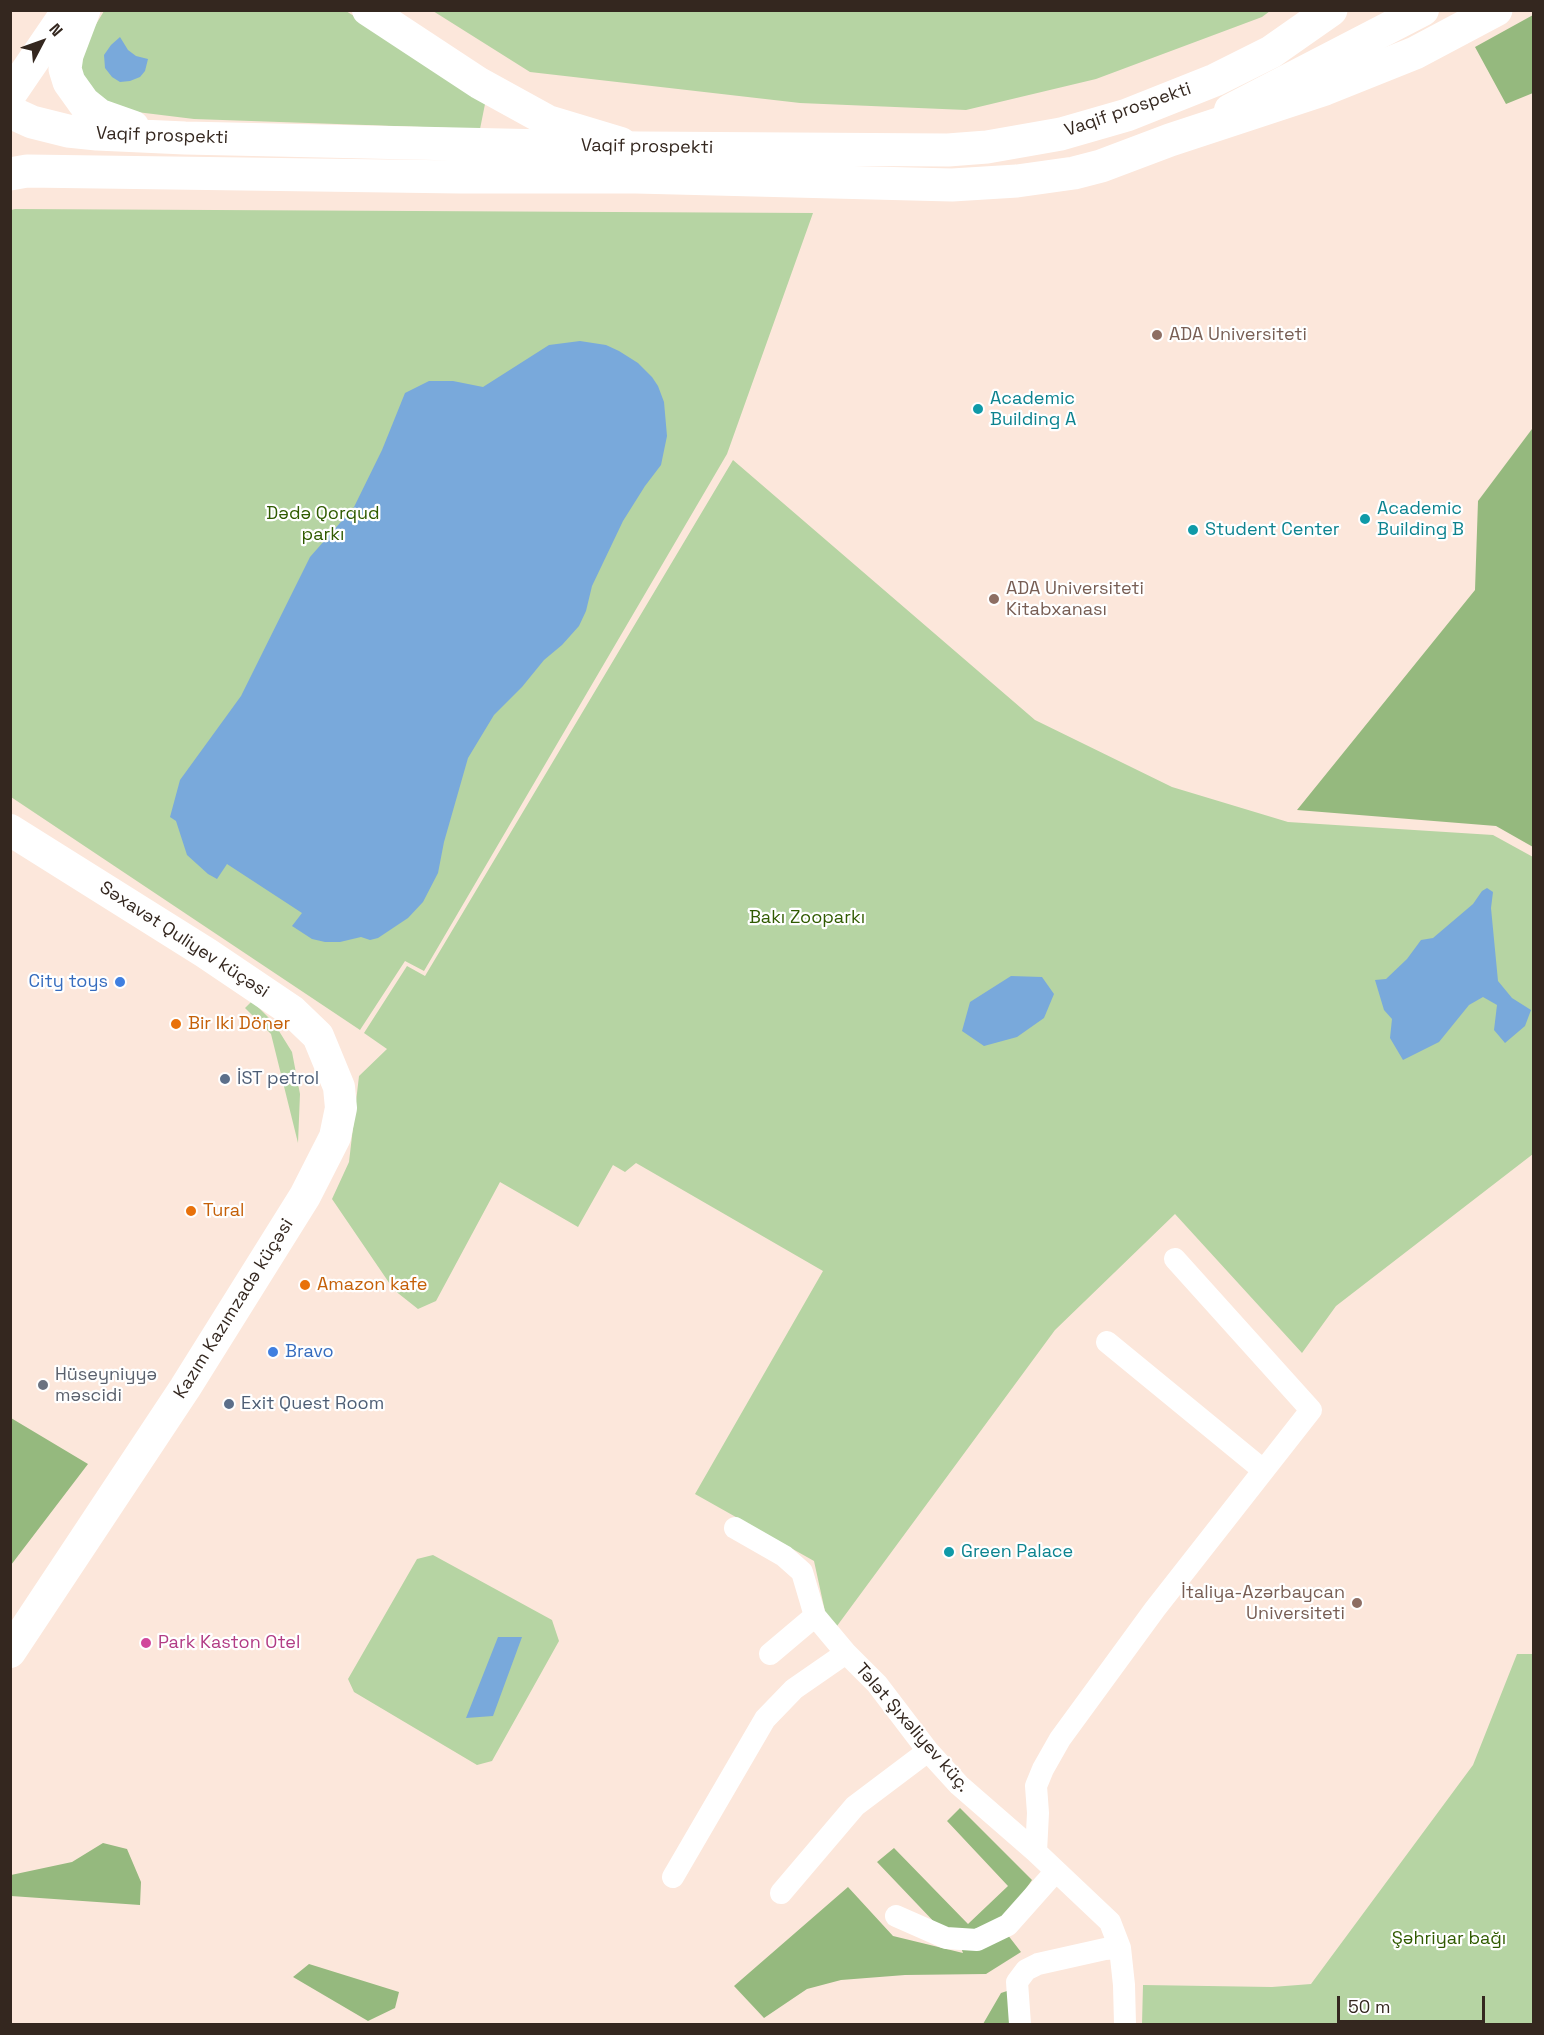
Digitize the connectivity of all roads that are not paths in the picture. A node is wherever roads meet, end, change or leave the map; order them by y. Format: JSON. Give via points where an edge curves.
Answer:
{"nodes":[{"id":1,"x":68,"y":10,"type":"edge"},
{"id":2,"x":84,"y":10,"type":"edge"},
{"id":3,"x":368,"y":10,"type":"edge"},
{"id":4,"x":1331,"y":10,"type":"edge"},
{"id":5,"x":1351,"y":10,"type":"edge"},
{"id":6,"x":1424,"y":10,"type":"edge"},
{"id":7,"x":1497,"y":10,"type":"edge"},
{"id":8,"x":1271,"y":52,"type":"junction"},
{"id":9,"x":10,"y":95,"type":"edge"},
{"id":10,"x":10,"y":112,"type":"edge"},
{"id":11,"x":185,"y":138,"type":"junction"},
{"id":12,"x":1170,"y":140,"type":"junction"},
{"id":13,"x":639,"y":148,"type":"junction"},
{"id":14,"x":10,"y":174,"type":"edge"},
{"id":15,"x":10,"y":830,"type":"edge"},
{"id":16,"x":341,"y":1108,"type":"joint"},
{"id":17,"x":1175,"y":1259,"type":"dead end"},
{"id":18,"x":1107,"y":1342,"type":"dead end"},
{"id":19,"x":1263,"y":1470,"type":"junction"},
{"id":20,"x":735,"y":1528,"type":"dead end"},
{"id":21,"x":815,"y":1616,"type":"junction"},
{"id":22,"x":10,"y":1652,"type":"edge"},
{"id":23,"x":846,"y":1653,"type":"junction"},
{"id":24,"x":770,"y":1654,"type":"dead end"},
{"id":25,"x":928,"y":1751,"type":"junction"},
{"id":26,"x":1036,"y":1852,"type":"junction"},
{"id":27,"x":1056,"y":1871,"type":"junction"},
{"id":28,"x":673,"y":1877,"type":"dead end"},
{"id":29,"x":781,"y":1893,"type":"dead end"},
{"id":30,"x":896,"y":1916,"type":"dead end"},
{"id":31,"x":1120,"y":1948,"type":"junction"},
{"id":32,"x":1020,"y":2025,"type":"edge"},
{"id":33,"x":1125,"y":2025,"type":"edge"}],
"edges":[{"from":1,"to":9,"type":"main road"},
{"from":2,"to":11,"type":"main road","via":[[65,69],[77,95],[99,115]]},
{"from":3,"to":13,"type":"main road","via":[[479,83],[548,121]]},
{"from":4,"to":8,"type":"main road","name":"Vaqif prospekti"},
{"from":5,"to":8,"type":"main road","name":"Vaqif prospekti"},
{"from":6,"to":12,"type":"main road","name":"Vaqif prospekti"},
{"from":7,"to":12,"type":"main road","name":"Vaqif prospekti","via":[[1415,53],[1325,89]]},
{"from":8,"to":13,"type":"main road","name":"Vaqif prospekti","via":[[1215,80],[1127,115],[1061,134],[987,147]]},
{"from":10,"to":11,"type":"main road","name":"Vaqif prospekti","via":[[68,131]]},
{"from":11,"to":13,"type":"main road","name":"Vaqif prospekti"},
{"from":12,"to":14,"type":"main road","name":"Vaqif prospekti","via":[[1074,173],[952,185],[636,177],[27,171]]},
{"from":15,"to":16,"type":"main road","name":"Səxavət Quliyev küçəsi","via":[[292,1011],[318,1036],[339,1087]]},
{"from":16,"to":22,"type":"main road","name":"Kazım Kazımzadə küçəsi","via":[[335,1137],[305,1196],[185,1388]]},
{"from":17,"to":19,"type":"street","via":[[1311,1410]]},
{"from":18,"to":19,"type":"street"},
{"from":19,"to":26,"type":"street","via":[[1060,1739],[1036,1786]]},
{"from":20,"to":21,"type":"street","name":"Tələt Şıxəliyev küç.","via":[[784,1556],[802,1572]]},
{"from":21,"to":23,"type":"street","name":"Tələt Şıxəliyev küç."},
{"from":21,"to":24,"type":"street"},
{"from":23,"to":25,"type":"street","name":"Tələt Şıxəliyev küç.","via":[[877,1684]]},
{"from":23,"to":28,"type":"street","via":[[795,1689],[765,1719]]},
{"from":25,"to":26,"type":"street","name":"Tələt Şıxəliyev küç.","via":[[959,1785]]},
{"from":25,"to":29,"type":"street","via":[[855,1806]]},
{"from":26,"to":27,"type":"street","name":"Tələt Şıxəliyev küç."},
{"from":27,"to":30,"type":"street","via":[[1008,1924],[977,1940],[946,1938]]},
{"from":27,"to":31,"type":"street","name":"Tələt Şıxəliyev küç.","via":[[1110,1922]]},
{"from":31,"to":32,"type":"street","via":[[1038,1964],[1026,1970],[1017,1982]]},
{"from":31,"to":33,"type":"street","name":"Tələt Şıxəliyev küç."}]}
